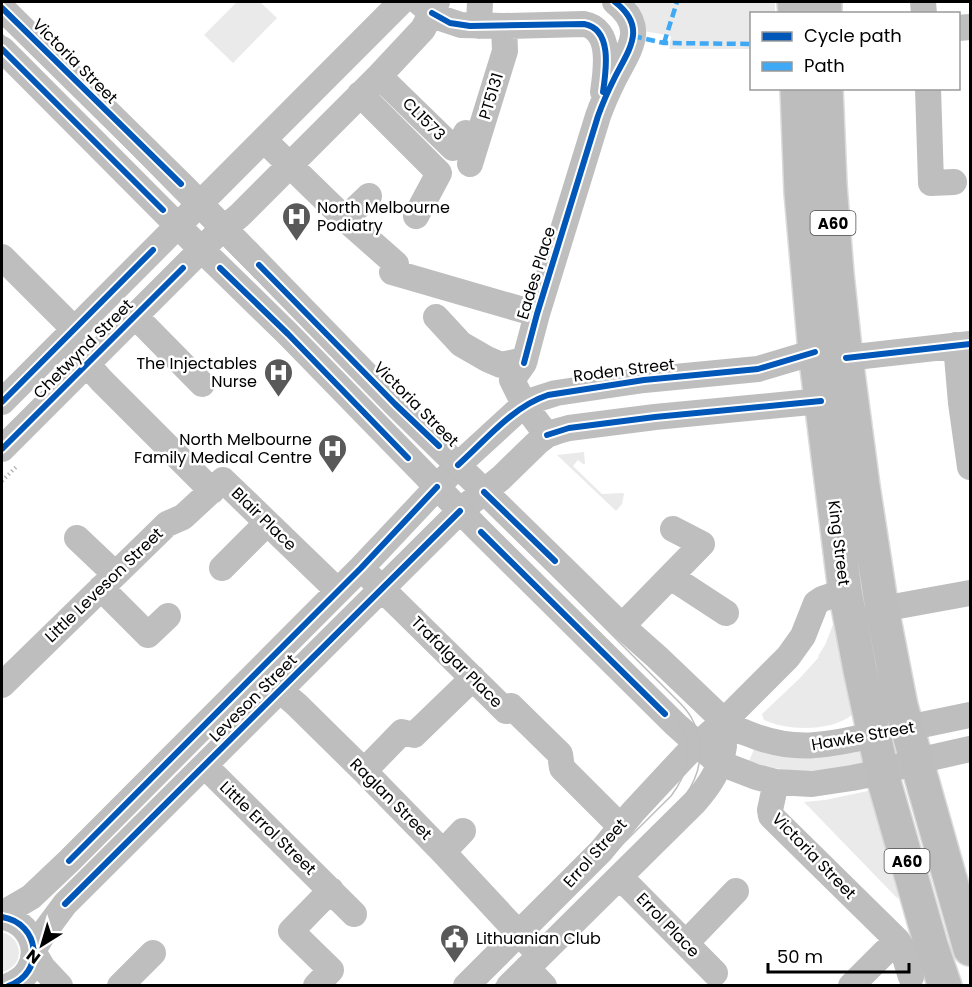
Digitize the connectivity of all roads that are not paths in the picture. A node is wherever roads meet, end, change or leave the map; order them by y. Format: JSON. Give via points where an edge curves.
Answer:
{"nodes":[{"id":1,"x":401,"y":2,"type":"edge"},
{"id":2,"x":613,"y":2,"type":"edge"},
{"id":3,"x":429,"y":5,"type":"edge"},
{"id":4,"x":2,"y":8,"type":"edge"},
{"id":5,"x":479,"y":14,"type":"edge"},
{"id":6,"x":504,"y":26,"type":"junction"},
{"id":7,"x":593,"y":27,"type":"junction"},
{"id":8,"x":2,"y":49,"type":"edge"},
{"id":9,"x":379,"y":76,"type":"junction"},
{"id":10,"x":797,"y":90,"type":"edge"},
{"id":11,"x":826,"y":90,"type":"edge"},
{"id":12,"x":928,"y":90,"type":"edge"},
{"id":13,"x":360,"y":94,"type":"junction"},
{"id":14,"x":598,"y":116,"type":"junction"},
{"id":15,"x":466,"y":133,"type":"dead end"},
{"id":16,"x":264,"y":140,"type":"junction"},
{"id":17,"x":470,"y":164,"type":"dead end"},
{"id":18,"x":290,"y":165,"type":"junction"},
{"id":19,"x":954,"y":182,"type":"dead end"},
{"id":20,"x":369,"y":196,"type":"dead end"},
{"id":21,"x":200,"y":204,"type":"junction"},
{"id":22,"x":416,"y":216,"type":"dead end"},
{"id":23,"x":345,"y":219,"type":"junction"},
{"id":24,"x":178,"y":225,"type":"junction"},
{"id":25,"x":224,"y":228,"type":"junction"},
{"id":26,"x":202,"y":250,"type":"junction"},
{"id":27,"x":2,"y":257,"type":"edge"},
{"id":28,"x":137,"y":267,"type":"junction"},
{"id":29,"x":160,"y":290,"type":"junction"},
{"id":30,"x":537,"y":314,"type":"junction"},
{"id":31,"x":135,"y":316,"type":"junction"},
{"id":32,"x":436,"y":318,"type":"dead end"},
{"id":33,"x":69,"y":335,"type":"junction"},
{"id":34,"x":963,"y":345,"type":"edge"},
{"id":35,"x":830,"y":355,"type":"junction"},
{"id":36,"x":525,"y":362,"type":"junction"},
{"id":37,"x":87,"y":363,"type":"junction"},
{"id":38,"x":758,"y":369,"type":"junction"},
{"id":39,"x":202,"y":384,"type":"dead end"},
{"id":40,"x":535,"y":401,"type":"junction"},
{"id":41,"x":821,"y":401,"type":"junction"},
{"id":42,"x":2,"y":402,"type":"edge"},
{"id":43,"x":762,"y":406,"type":"junction"},
{"id":44,"x":549,"y":434,"type":"junction"},
{"id":45,"x":2,"y":449,"type":"edge"},
{"id":46,"x":458,"y":465,"type":"junction"},
{"id":47,"x":970,"y":466,"type":"edge"},
{"id":48,"x":437,"y":487,"type":"junction"},
{"id":49,"x":212,"y":491,"type":"junction"},
{"id":50,"x":484,"y":492,"type":"junction"},
{"id":51,"x":460,"y":511,"type":"junction"},
{"id":52,"x":267,"y":523,"type":"junction"},
{"id":53,"x":673,"y":529,"type":"dead end"},
{"id":54,"x":77,"y":538,"type":"dead end"},
{"id":55,"x":222,"y":568,"type":"dead end"},
{"id":56,"x":361,"y":568,"type":"junction"},
{"id":57,"x":671,"y":577,"type":"junction"},
{"id":58,"x":108,"y":581,"type":"junction"},
{"id":59,"x":382,"y":588,"type":"junction"},
{"id":60,"x":338,"y":591,"type":"junction"},
{"id":61,"x":845,"y":591,"type":"junction"},
{"id":62,"x":970,"y":593,"type":"edge"},
{"id":63,"x":882,"y":609,"type":"junction"},
{"id":64,"x":726,"y":613,"type":"dead end"},
{"id":65,"x":168,"y":616,"type":"dead end"},
{"id":66,"x":622,"y":626,"type":"junction"},
{"id":67,"x":258,"y":670,"type":"junction"},
{"id":68,"x":473,"y":678,"type":"junction"},
{"id":69,"x":2,"y":685,"type":"edge"},
{"id":70,"x":280,"y":691,"type":"junction"},
{"id":71,"x":970,"y":715,"type":"edge"},
{"id":72,"x":724,"y":722,"type":"junction"},
{"id":73,"x":907,"y":728,"type":"junction"},
{"id":74,"x":874,"y":735,"type":"junction"},
{"id":75,"x":697,"y":744,"type":"junction"},
{"id":76,"x":970,"y":749,"type":"edge"},
{"id":77,"x":916,"y":761,"type":"junction"},
{"id":78,"x":721,"y":762,"type":"junction"},
{"id":79,"x":205,"y":766,"type":"junction"},
{"id":80,"x":363,"y":771,"type":"junction"},
{"id":81,"x":882,"y":772,"type":"junction"},
{"id":82,"x":776,"y":782,"type":"junction"},
{"id":83,"x":137,"y":792,"type":"junction"},
{"id":84,"x":157,"y":812,"type":"junction"},
{"id":85,"x":620,"y":826,"type":"junction"},
{"id":86,"x":464,"y":831,"type":"dead end"},
{"id":87,"x":443,"y":852,"type":"junction"},
{"id":88,"x":621,"y":877,"type":"junction"},
{"id":89,"x":331,"y":890,"type":"junction"},
{"id":90,"x":736,"y":891,"type":"dead end"},
{"id":91,"x":354,"y":914,"type":"dead end"},
{"id":92,"x":2,"y":915,"type":"edge"},
{"id":93,"x":519,"y":933,"type":"junction"},
{"id":94,"x":897,"y":939,"type":"junction"},
{"id":95,"x":686,"y":943,"type":"junction"},
{"id":96,"x":970,"y":949,"type":"edge"},
{"id":97,"x":34,"y":951,"type":"junction"},
{"id":98,"x":153,"y":953,"type":"dead end"},
{"id":99,"x":537,"y":969,"type":"edge"},
{"id":100,"x":715,"y":973,"type":"dead end"},
{"id":101,"x":911,"y":977,"type":"dead end"},
{"id":102,"x":8,"y":986,"type":"edge"},
{"id":103,"x":60,"y":986,"type":"edge"},
{"id":104,"x":120,"y":986,"type":"edge"},
{"id":105,"x":316,"y":986,"type":"edge"},
{"id":106,"x":466,"y":986,"type":"edge"},
{"id":107,"x":509,"y":986,"type":"edge"},
{"id":108,"x":851,"y":986,"type":"edge"},
{"id":109,"x":945,"y":986,"type":"edge"}],
"edges":[{"from":1,"to":16,"type":"street","name":"Chetwynd Street"},
{"from":2,"to":7,"type":"street"},
{"from":2,"to":14,"type":"street","name":"Eades Place","via":[[629,15],[633,36]]},
{"from":3,"to":5,"type":"street","via":[[454,24]]},
{"from":3,"to":9,"type":"street","name":"Chetwynd Street","via":[[418,34]]},
{"from":4,"to":21,"type":"street","name":"Victoria Street"},
{"from":5,"to":6,"type":"street"},
{"from":6,"to":7,"type":"street"},
{"from":6,"to":17,"type":"street","name":"PT5131","via":[[505,51]]},
{"from":7,"to":14,"type":"street","name":"Eades Place","via":[[603,39],[605,50]]},
{"from":8,"to":24,"type":"street"},
{"from":9,"to":13,"type":"street","name":"Chetwynd Street"},
{"from":9,"to":15,"type":"street","name":"CL1573","via":[[453,148],[459,146]]},
{"from":10,"to":35,"type":"highway","name":"King Street","number":"A60","via":[[801,192]]},
{"from":11,"to":35,"type":"highway","name":"King Street","number":"A60","via":[[837,274]]},
{"from":12,"to":19,"type":"street","via":[[931,183]]},
{"from":13,"to":18,"type":"street","name":"Chetwynd Street"},
{"from":13,"to":22,"type":"street","via":[[439,173]]},
{"from":14,"to":30,"type":"street","name":"Eades Place"},
{"from":16,"to":18,"type":"street"},
{"from":16,"to":21,"type":"street","name":"Chetwynd Street"},
{"from":18,"to":23,"type":"street"},
{"from":18,"to":25,"type":"street","name":"Chetwynd Street"},
{"from":20,"to":23,"type":"street"},
{"from":21,"to":24,"type":"street","name":"Chetwynd Street"},
{"from":21,"to":25,"type":"street","name":"Victoria Street"},
{"from":23,"to":30,"type":"street","via":[[396,264],[392,272]]},
{"from":24,"to":26,"type":"street"},
{"from":24,"to":28,"type":"street","name":"Chetwynd Street"},
{"from":25,"to":26,"type":"street","name":"Chetwynd Street"},
{"from":25,"to":46,"type":"street","name":"Victoria Street"},
{"from":26,"to":29,"type":"street","name":"Chetwynd Street"},
{"from":26,"to":48,"type":"street"},
{"from":27,"to":33,"type":"street","name":"Blair Place"},
{"from":28,"to":29,"type":"street"},
{"from":28,"to":33,"type":"street","name":"Chetwynd Street"},
{"from":29,"to":31,"type":"street","name":"Chetwynd Street"},
{"from":30,"to":36,"type":"street","name":"Eades Place"},
{"from":31,"to":37,"type":"street","name":"Chetwynd Street"},
{"from":31,"to":39,"type":"street"},
{"from":32,"to":36,"type":"street","via":[[461,344],[487,359],[501,365]]},
{"from":33,"to":37,"type":"street","name":"Blair Place"},
{"from":33,"to":42,"type":"street","name":"Chetwynd Street"},
{"from":34,"to":35,"type":"street","name":"Roden Street"},
{"from":34,"to":47,"type":"street","via":[[961,403]]},
{"from":35,"to":38,"type":"street","name":"Roden Street"},
{"from":35,"to":41,"type":"highway"},
{"from":35,"to":63,"type":"highway","name":"King Street","number":"A60","via":[[863,486]]},
{"from":36,"to":40,"type":"street","name":"Eades Place","via":[[512,380]]},
{"from":37,"to":45,"type":"street","name":"Chetwynd Street"},
{"from":37,"to":49,"type":"street","name":"Blair Place"},
{"from":38,"to":40,"type":"street","name":"Roden Street","via":[[566,391]]},
{"from":38,"to":43,"type":"street"},
{"from":40,"to":44,"type":"street","name":"Eades Place"},
{"from":40,"to":46,"type":"street","name":"Roden Street","via":[[500,426]]},
{"from":41,"to":43,"type":"street"},
{"from":41,"to":61,"type":"highway","name":"King Street","number":"A60"},
{"from":43,"to":44,"type":"street","via":[[569,428]]},
{"from":44,"to":50,"type":"street"},
{"from":46,"to":48,"type":"street","name":"Roden Street"},
{"from":46,"to":50,"type":"street","name":"Victoria Street"},
{"from":48,"to":51,"type":"street"},
{"from":48,"to":56,"type":"street","name":"Leveson Street"},
{"from":49,"to":52,"type":"street","name":"Blair Place","via":[[223,480]]},
{"from":49,"to":58,"type":"street","name":"Little Leveson Street","via":[[183,517],[166,524]]},
{"from":50,"to":51,"type":"street"},
{"from":50,"to":66,"type":"street","name":"Victoria Street"},
{"from":51,"to":59,"type":"street","name":"Leveson Street"},
{"from":51,"to":75,"type":"street"},
{"from":52,"to":55,"type":"street"},
{"from":52,"to":60,"type":"street","name":"Blair Place"},
{"from":53,"to":57,"type":"street","via":[[702,544]]},
{"from":54,"to":58,"type":"street"},
{"from":56,"to":59,"type":"street","name":"Trafalgar Place"},
{"from":56,"to":60,"type":"street","name":"Leveson Street"},
{"from":57,"to":64,"type":"street"},
{"from":57,"to":66,"type":"street"},
{"from":58,"to":65,"type":"street","via":[[148,635]]},
{"from":58,"to":69,"type":"street","name":"Little Leveson Street"},
{"from":59,"to":68,"type":"street","name":"Trafalgar Place"},
{"from":59,"to":70,"type":"street","name":"Leveson Street"},
{"from":60,"to":67,"type":"street","name":"Leveson Street"},
{"from":61,"to":72,"type":"street","name":"Errol Street","via":[[816,603],[796,648]]},
{"from":61,"to":74,"type":"highway","name":"King Street","number":"A60"},
{"from":62,"to":63,"type":"street"},
{"from":63,"to":73,"type":"highway","name":"King Street","number":"A60"},
{"from":66,"to":72,"type":"street","name":"Victoria Street"},
{"from":67,"to":70,"type":"street","name":"Raglan Street"},
{"from":67,"to":83,"type":"street","name":"Leveson Street"},
{"from":68,"to":80,"type":"street","via":[[414,735],[402,732]]},
{"from":68,"to":85,"type":"street","name":"Trafalgar Place","via":[[506,711],[511,706],[560,754],[562,768]]},
{"from":70,"to":79,"type":"street","name":"Leveson Street"},
{"from":70,"to":80,"type":"street","name":"Raglan Street"},
{"from":71,"to":73,"type":"street","name":"Hawke Street"},
{"from":72,"to":74,"type":"street","name":"Hawke Street","via":[[764,740],[799,746],[827,745]]},
{"from":72,"to":75,"type":"street","name":"Errol Street"},
{"from":72,"to":78,"type":"street","name":"Errol Street"},
{"from":73,"to":74,"type":"highway","name":"Hawke Street"},
{"from":73,"to":77,"type":"highway","name":"King Street","number":"A60"},
{"from":74,"to":81,"type":"highway","name":"King Street","number":"A60"},
{"from":75,"to":78,"type":"street"},
{"from":75,"to":85,"type":"street","name":"Errol Street"},
{"from":76,"to":77,"type":"street","name":"Hawke Street"},
{"from":77,"to":81,"type":"street","name":"Hawke Street"},
{"from":77,"to":96,"type":"highway","name":"King Street","number":"A60"},
{"from":78,"to":82,"type":"street"},
{"from":78,"to":88,"type":"street","name":"Errol Street","via":[[695,802]]},
{"from":79,"to":84,"type":"street","name":"Leveson Street"},
{"from":79,"to":89,"type":"street","name":"Little Errol Street"},
{"from":80,"to":87,"type":"street","name":"Raglan Street"},
{"from":81,"to":82,"type":"street","name":"Hawke Street","via":[[824,783]]},
{"from":81,"to":109,"type":"highway","name":"King Street","number":"A60"},
{"from":82,"to":94,"type":"street","name":"Victoria Street","via":[[770,810],[773,818]]},
{"from":83,"to":84,"type":"street"},
{"from":83,"to":92,"type":"street","name":"Leveson Street","via":[[31,897]]},
{"from":84,"to":97,"type":"street","name":"Leveson Street","via":[[65,904]]},
{"from":85,"to":93,"type":"street","name":"Errol Street","via":[[601,851]]},
{"from":86,"to":87,"type":"street"},
{"from":87,"to":93,"type":"street","name":"Raglan Street"},
{"from":88,"to":95,"type":"street","name":"Errol Place"},
{"from":88,"to":99,"type":"street","name":"Errol Street"},
{"from":89,"to":91,"type":"street","name":"Little Errol Street"},
{"from":89,"to":105,"type":"street","via":[[291,931],[331,970]]},
{"from":90,"to":95,"type":"street"},
{"from":92,"to":97,"type":"street","via":[[24,928]]},
{"from":93,"to":99,"type":"street","name":"Raglan Street"},
{"from":93,"to":106,"type":"street","name":"Errol Street"},
{"from":94,"to":101,"type":"street","name":"Victoria Street"},
{"from":94,"to":108,"type":"street"},
{"from":95,"to":100,"type":"street","name":"Errol Place"},
{"from":97,"to":102,"type":"street","name":"Leveson Street","via":[[28,972]]},
{"from":97,"to":103,"type":"street"},
{"from":98,"to":104,"type":"street"},
{"from":99,"to":107,"type":"street","name":"Errol Street"}]}
